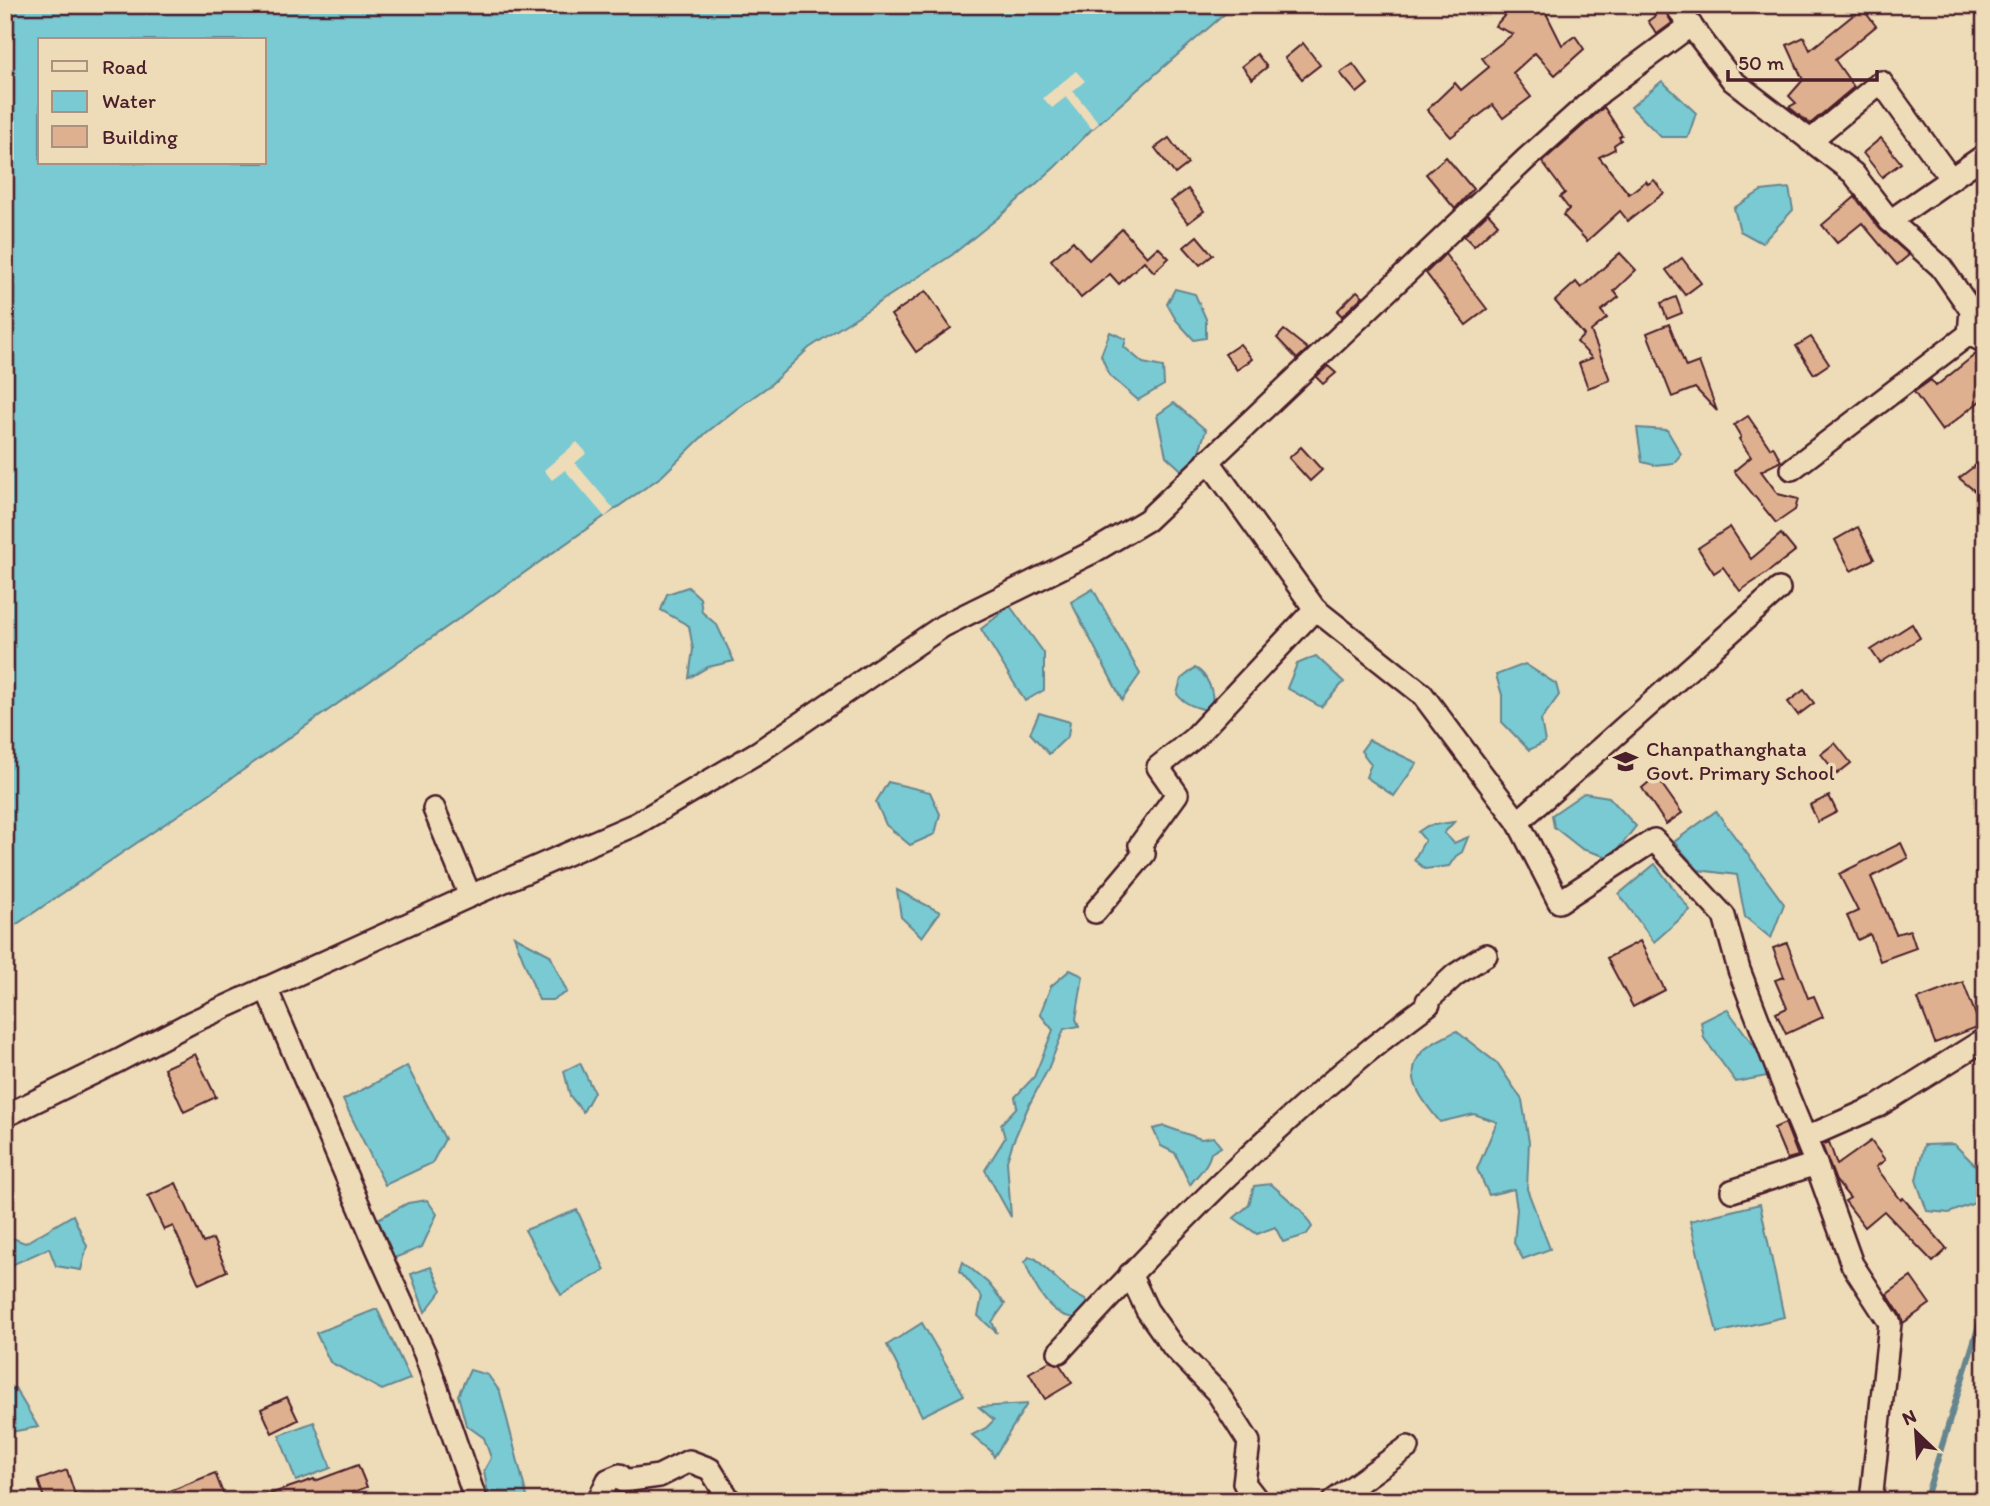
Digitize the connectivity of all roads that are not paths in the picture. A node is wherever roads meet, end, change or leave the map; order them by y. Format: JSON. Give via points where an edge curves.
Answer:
{"nodes":[{"id":1,"x":1675,"y":5,"type":"edge"},
{"id":2,"x":1691,"y":25,"type":"junction"},
{"id":3,"x":1810,"y":141,"type":"junction"},
{"id":4,"x":1985,"y":155,"type":"edge"},
{"id":5,"x":1951,"y":179,"type":"junction"},
{"id":6,"x":1890,"y":221,"type":"junction"},
{"id":7,"x":1976,"y":338,"type":"edge"},
{"id":8,"x":1208,"y":460,"type":"junction"},
{"id":9,"x":1792,"y":469,"type":"dead end"},
{"id":10,"x":1779,"y":589,"type":"dead end"},
{"id":11,"x":1315,"y":609,"type":"junction"},
{"id":12,"x":434,"y":809,"type":"dead end"},
{"id":13,"x":1518,"y":822,"type":"junction"},
{"id":14,"x":470,"y":896,"type":"junction"},
{"id":15,"x":1095,"y":912,"type":"dead end"},
{"id":16,"x":1486,"y":955,"type":"dead end"},
{"id":17,"x":266,"y":988,"type":"junction"},
{"id":18,"x":1985,"y":1039,"type":"edge"},
{"id":19,"x":5,"y":1116,"type":"edge"},
{"id":20,"x":1805,"y":1138,"type":"junction"},
{"id":21,"x":1816,"y":1164,"type":"junction"},
{"id":22,"x":1732,"y":1191,"type":"dead end"},
{"id":23,"x":1130,"y":1274,"type":"junction"},
{"id":24,"x":1059,"y":1352,"type":"dead end"},
{"id":25,"x":1408,"y":1447,"type":"dead end"},
{"id":26,"x":476,"y":1501,"type":"edge"},
{"id":27,"x":598,"y":1501,"type":"edge"},
{"id":28,"x":730,"y":1501,"type":"edge"},
{"id":29,"x":1258,"y":1501,"type":"edge"},
{"id":30,"x":1333,"y":1501,"type":"edge"},
{"id":31,"x":1871,"y":1501,"type":"edge"}],
"edges":[{"from":1,"to":2,"type":"street"},
{"from":2,"to":3,"type":"street","via":[[1733,81]]},
{"from":2,"to":8,"type":"street","via":[[1602,91],[1526,159]]},
{"from":3,"to":5,"type":"street","via":[[1881,82]]},
{"from":3,"to":6,"type":"street","via":[[1853,173]]},
{"from":4,"to":5,"type":"street"},
{"from":5,"to":6,"type":"street"},
{"from":6,"to":7,"type":"street","via":[[1949,277],[1971,310]]},
{"from":7,"to":9,"type":"street"},
{"from":8,"to":11,"type":"street"},
{"from":8,"to":14,"type":"street","via":[[1147,520],[943,626],[760,751],[659,811]]},
{"from":10,"to":13,"type":"street"},
{"from":11,"to":13,"type":"street","via":[[1422,694]]},
{"from":11,"to":15,"type":"street","via":[[1194,738],[1158,767],[1177,794],[1140,845],[1144,854]]},
{"from":12,"to":14,"type":"street"},
{"from":13,"to":20,"type":"street","via":[[1559,902],[1654,840],[1724,916],[1739,970]]},
{"from":14,"to":17,"type":"street"},
{"from":16,"to":23,"type":"street","via":[[1455,975],[1429,1004],[1327,1085]]},
{"from":17,"to":19,"type":"street"},
{"from":17,"to":26,"type":"street","via":[[425,1353]]},
{"from":18,"to":20,"type":"street","via":[[1878,1106]]},
{"from":20,"to":21,"type":"street"},
{"from":21,"to":22,"type":"street"},
{"from":21,"to":31,"type":"street","via":[[1852,1264],[1890,1322]]},
{"from":23,"to":24,"type":"street"},
{"from":23,"to":29,"type":"street","via":[[1147,1310],[1174,1348],[1217,1392],[1249,1442],[1244,1483]]},
{"from":25,"to":30,"type":"street"},
{"from":27,"to":28,"type":"street","via":[[608,1480],[620,1475],[623,1481],[659,1476],[689,1461],[710,1469]]}]}
